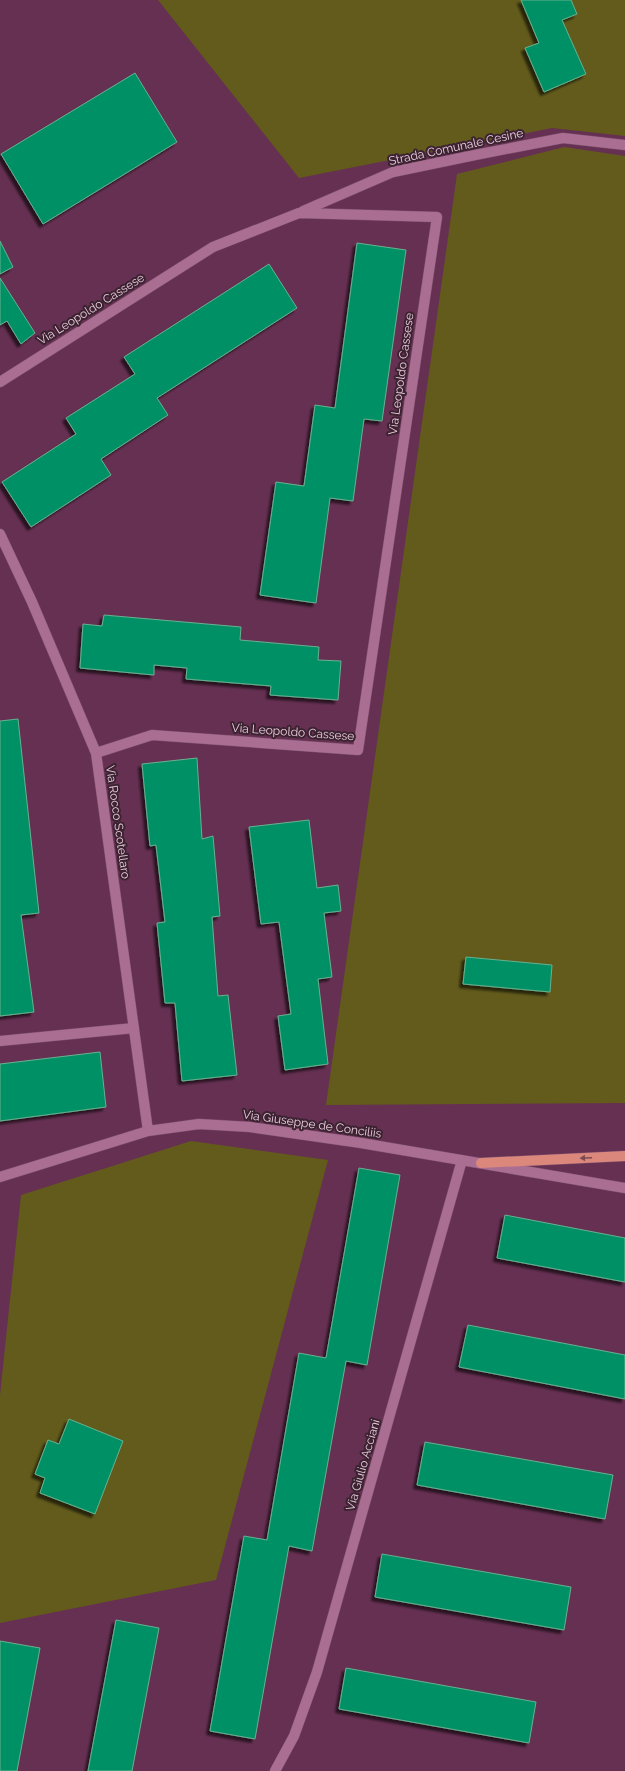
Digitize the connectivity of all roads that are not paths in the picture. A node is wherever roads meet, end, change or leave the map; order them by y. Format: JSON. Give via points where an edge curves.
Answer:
{"nodes":[{"id":1,"x":625,"y":146,"type":"edge"},
{"id":2,"x":299,"y":213,"type":"junction"},
{"id":3,"x":0,"y":382,"type":"edge"},
{"id":4,"x":0,"y":534,"type":"edge"},
{"id":5,"x":96,"y":753,"type":"junction"},
{"id":6,"x":134,"y":1028,"type":"junction"},
{"id":7,"x":0,"y":1041,"type":"edge"},
{"id":8,"x":148,"y":1131,"type":"junction"},
{"id":9,"x":625,"y":1156,"type":"edge"},
{"id":10,"x":462,"y":1160,"type":"junction"},
{"id":11,"x":481,"y":1163,"type":"junction"},
{"id":12,"x":0,"y":1177,"type":"edge"},
{"id":13,"x":625,"y":1188,"type":"edge"},
{"id":14,"x":275,"y":1771,"type":"edge"}],
"edges":[{"from":1,"to":2,"type":"street","name":"Strada Comunale Cesine","via":[[563,138],[400,170]]},
{"from":2,"to":3,"type":"street","name":"Via Leopoldo Cassese","via":[[213,247]]},
{"from":2,"to":5,"type":"street","name":"Via Leopoldo Cassese","via":[[437,217],[358,750],[152,735]]},
{"from":4,"to":5,"type":"street","name":"Via Rocco Scotellaro","via":[[32,602]]},
{"from":5,"to":6,"type":"street","name":"Via Rocco Scotellaro"},
{"from":6,"to":7,"type":"street"},
{"from":6,"to":8,"type":"street","name":"Via Rocco Scotellaro"},
{"from":8,"to":10,"type":"street","name":"Via Giuseppe de Conciliis","via":[[198,1124],[250,1127]]},
{"from":8,"to":12,"type":"street","name":"Via Giuseppe de Conciliis"},
{"from":9,"to":11,"type":"main road","one_way":true},
{"from":10,"to":11,"type":"street","name":"Via Giuseppe de Conciliis"},
{"from":10,"to":14,"type":"street","name":"Via Giulio Acciani","via":[[317,1672],[294,1736]]},
{"from":11,"to":13,"type":"street","name":"Via Giuseppe de Conciliis"}]}
